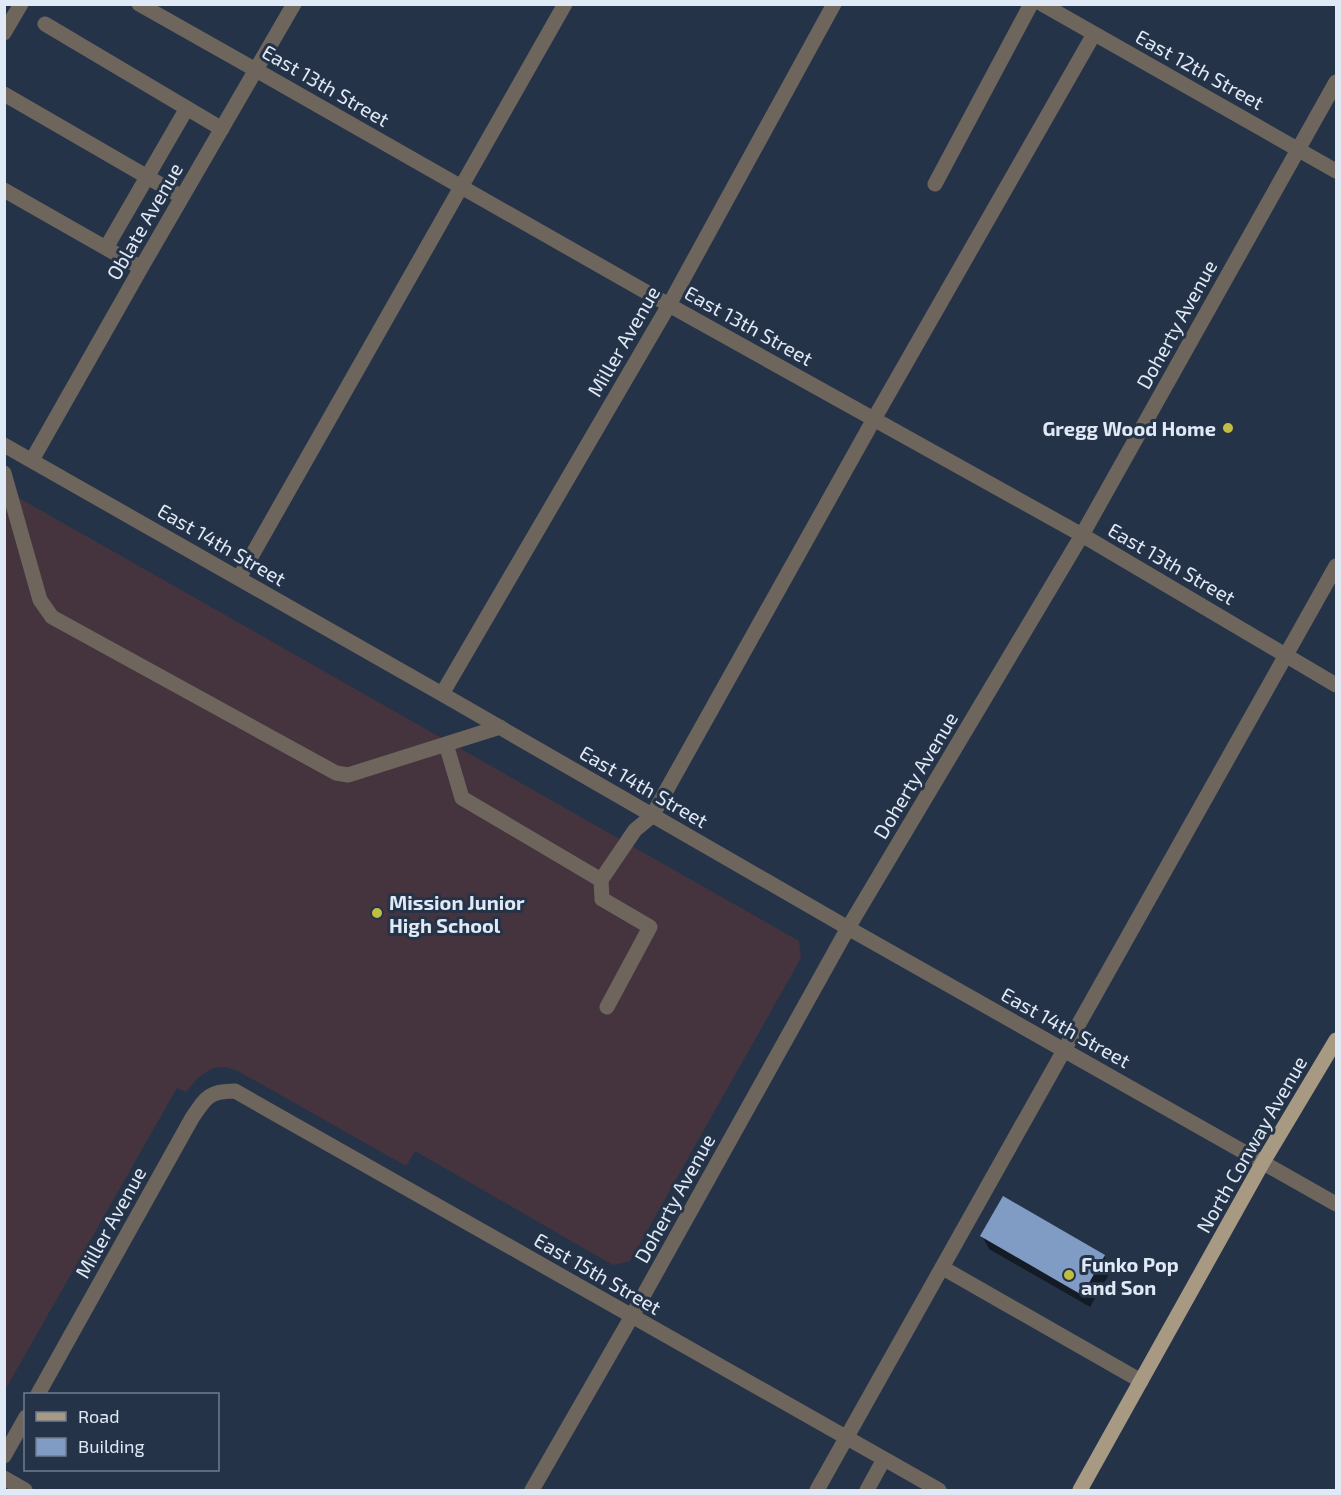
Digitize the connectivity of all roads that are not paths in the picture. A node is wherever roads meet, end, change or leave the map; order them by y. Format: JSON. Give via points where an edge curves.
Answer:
{"nodes":[{"id":1,"x":21,"y":4,"type":"edge"},
{"id":2,"x":139,"y":4,"type":"edge"},
{"id":3,"x":294,"y":4,"type":"edge"},
{"id":4,"x":565,"y":4,"type":"edge"},
{"id":5,"x":834,"y":4,"type":"edge"},
{"id":6,"x":1031,"y":4,"type":"edge"},
{"id":7,"x":1042,"y":4,"type":"edge"},
{"id":8,"x":45,"y":24,"type":"dead end"},
{"id":9,"x":4,"y":33,"type":"edge"},
{"id":10,"x":1094,"y":34,"type":"junction"},
{"id":11,"x":256,"y":70,"type":"junction"},
{"id":12,"x":1336,"y":82,"type":"edge"},
{"id":13,"x":4,"y":94,"type":"edge"},
{"id":14,"x":187,"y":108,"type":"junction"},
{"id":15,"x":222,"y":129,"type":"junction"},
{"id":16,"x":1298,"y":149,"type":"junction"},
{"id":17,"x":1336,"y":171,"type":"edge"},
{"id":18,"x":147,"y":177,"type":"junction"},
{"id":19,"x":934,"y":184,"type":"dead end"},
{"id":20,"x":462,"y":187,"type":"junction"},
{"id":21,"x":4,"y":190,"type":"edge"},
{"id":22,"x":182,"y":197,"type":"junction"},
{"id":23,"x":106,"y":248,"type":"junction"},
{"id":24,"x":141,"y":268,"type":"junction"},
{"id":25,"x":669,"y":305,"type":"junction"},
{"id":26,"x":874,"y":419,"type":"junction"},
{"id":27,"x":4,"y":445,"type":"edge"},
{"id":28,"x":32,"y":460,"type":"junction"},
{"id":29,"x":4,"y":473,"type":"edge"},
{"id":30,"x":1082,"y":535,"type":"junction"},
{"id":31,"x":1336,"y":566,"type":"edge"},
{"id":32,"x":239,"y":578,"type":"junction"},
{"id":33,"x":1286,"y":655,"type":"junction"},
{"id":34,"x":1336,"y":685,"type":"edge"},
{"id":35,"x":442,"y":694,"type":"junction"},
{"id":36,"x":500,"y":727,"type":"junction"},
{"id":37,"x":446,"y":744,"type":"junction"},
{"id":38,"x":652,"y":816,"type":"junction"},
{"id":39,"x":601,"y":880,"type":"junction"},
{"id":40,"x":848,"y":928,"type":"junction"},
{"id":41,"x":607,"y":1007,"type":"dead end"},
{"id":42,"x":1336,"y":1040,"type":"edge"},
{"id":43,"x":1065,"y":1050,"type":"junction"},
{"id":44,"x":235,"y":1091,"type":"joint"},
{"id":45,"x":1263,"y":1162,"type":"junction"},
{"id":46,"x":1336,"y":1204,"type":"edge"},
{"id":47,"x":943,"y":1268,"type":"junction"},
{"id":48,"x":632,"y":1317,"type":"junction"},
{"id":49,"x":1141,"y":1381,"type":"junction"},
{"id":50,"x":39,"y":1393,"type":"edge"},
{"id":51,"x":24,"y":1421,"type":"edge"},
{"id":52,"x":848,"y":1438,"type":"junction"},
{"id":53,"x":4,"y":1456,"type":"edge"},
{"id":54,"x":884,"y":1459,"type":"junction"},
{"id":55,"x":4,"y":1478,"type":"edge"},
{"id":56,"x":25,"y":1491,"type":"edge"},
{"id":57,"x":532,"y":1491,"type":"edge"},
{"id":58,"x":817,"y":1491,"type":"edge"},
{"id":59,"x":867,"y":1491,"type":"edge"},
{"id":60,"x":939,"y":1491,"type":"edge"},
{"id":61,"x":1080,"y":1491,"type":"edge"}],
"edges":[{"from":1,"to":9,"type":"street"},
{"from":2,"to":11,"type":"street","name":"East 13th Street"},
{"from":3,"to":11,"type":"street","name":"Oblate Avenue"},
{"from":4,"to":20,"type":"street"},
{"from":5,"to":25,"type":"street","name":"Miller Avenue"},
{"from":6,"to":19,"type":"street"},
{"from":7,"to":10,"type":"street","name":"East 12th Street"},
{"from":8,"to":14,"type":"street"},
{"from":10,"to":16,"type":"street","name":"East 12th Street"},
{"from":10,"to":26,"type":"street"},
{"from":11,"to":15,"type":"street","name":"Oblate Avenue"},
{"from":11,"to":20,"type":"street","name":"East 13th Street"},
{"from":12,"to":16,"type":"street","name":"Doherty Avenue"},
{"from":13,"to":18,"type":"street"},
{"from":14,"to":15,"type":"street"},
{"from":14,"to":18,"type":"street"},
{"from":15,"to":22,"type":"street","name":"Oblate Avenue"},
{"from":16,"to":17,"type":"street","name":"East 12th Street"},
{"from":16,"to":30,"type":"street","name":"Doherty Avenue"},
{"from":18,"to":22,"type":"street"},
{"from":18,"to":23,"type":"street"},
{"from":20,"to":25,"type":"street","name":"East 13th Street"},
{"from":20,"to":32,"type":"street"},
{"from":21,"to":23,"type":"street"},
{"from":22,"to":24,"type":"street","name":"Oblate Avenue"},
{"from":23,"to":24,"type":"street"},
{"from":24,"to":28,"type":"street","name":"Oblate Avenue"},
{"from":25,"to":26,"type":"street","name":"East 13th Street"},
{"from":25,"to":35,"type":"street","name":"Miller Avenue"},
{"from":26,"to":30,"type":"street","name":"East 13th Street"},
{"from":26,"to":38,"type":"street"},
{"from":27,"to":28,"type":"street","name":"East 14th Street"},
{"from":28,"to":32,"type":"street","name":"East 14th Street"},
{"from":29,"to":37,"type":"street","via":[[40,600],[52,617],[336,773],[348,775]]},
{"from":30,"to":33,"type":"street","name":"East 13th Street"},
{"from":30,"to":40,"type":"street","name":"Doherty Avenue"},
{"from":31,"to":33,"type":"street"},
{"from":32,"to":35,"type":"street","name":"East 14th Street"},
{"from":33,"to":34,"type":"street","name":"East 13th Street"},
{"from":33,"to":43,"type":"street"},
{"from":35,"to":36,"type":"street","name":"East 14th Street"},
{"from":36,"to":37,"type":"street"},
{"from":36,"to":38,"type":"street","name":"East 14th Street"},
{"from":37,"to":39,"type":"street","via":[[462,798]]},
{"from":38,"to":39,"type":"street","via":[[635,830]]},
{"from":38,"to":40,"type":"street","name":"East 14th Street"},
{"from":39,"to":41,"type":"street","via":[[602,899],[650,927]]},
{"from":40,"to":43,"type":"street","name":"East 14th Street"},
{"from":40,"to":48,"type":"street","name":"Doherty Avenue"},
{"from":42,"to":45,"type":"main road","name":"North Conway Avenue"},
{"from":43,"to":45,"type":"street","name":"East 14th Street"},
{"from":43,"to":47,"type":"street"},
{"from":44,"to":48,"type":"street","name":"East 15th Street"},
{"from":44,"to":50,"type":"street","name":"Miller Avenue","via":[[213,1094],[201,1104]]},
{"from":45,"to":46,"type":"street","name":"East 14th Street"},
{"from":45,"to":49,"type":"main road","name":"North Conway Avenue"},
{"from":47,"to":49,"type":"street"},
{"from":47,"to":52,"type":"street"},
{"from":48,"to":52,"type":"street","name":"East 15th Street"},
{"from":48,"to":57,"type":"street","name":"Doherty Avenue"},
{"from":49,"to":61,"type":"main road","name":"North Conway Avenue"},
{"from":51,"to":53,"type":"street"},
{"from":52,"to":54,"type":"street","name":"East 15th Street"},
{"from":52,"to":58,"type":"street"},
{"from":54,"to":59,"type":"street"},
{"from":54,"to":60,"type":"street","name":"East 15th Street"},
{"from":55,"to":56,"type":"street"}]}
